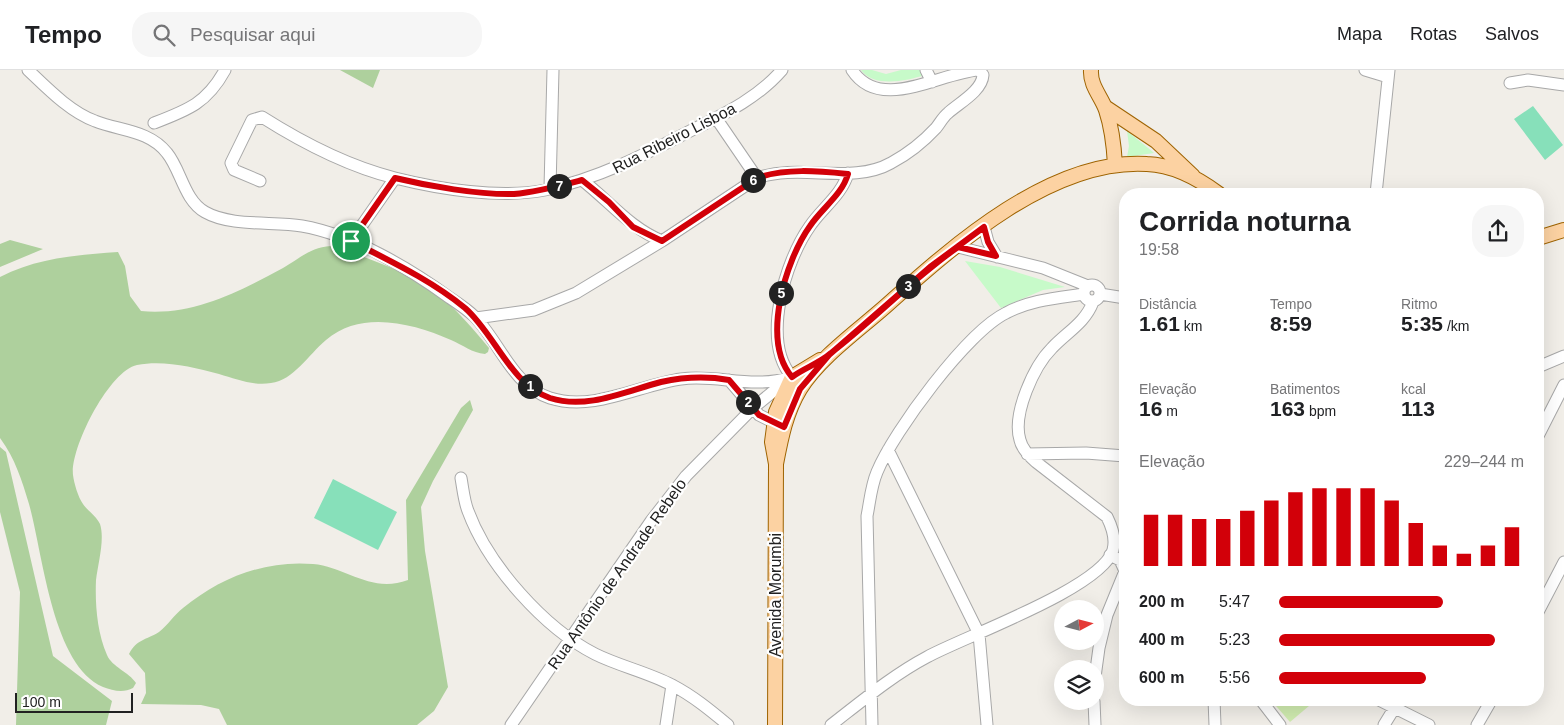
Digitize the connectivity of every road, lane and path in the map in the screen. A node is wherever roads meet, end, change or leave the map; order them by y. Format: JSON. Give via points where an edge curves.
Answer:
{"nodes":[{"id":1,"x":28,"y":70,"type":"edge"},
{"id":2,"x":225,"y":70,"type":"edge"},
{"id":3,"x":553,"y":70,"type":"edge"},
{"id":4,"x":782,"y":70,"type":"edge"},
{"id":5,"x":852,"y":70,"type":"edge"},
{"id":6,"x":926,"y":70,"type":"edge"},
{"id":7,"x":978,"y":70,"type":"edge"},
{"id":8,"x":1091,"y":70,"type":"edge"},
{"id":9,"x":1365,"y":70,"type":"edge"},
{"id":10,"x":1388,"y":73,"type":"edge"},
{"id":11,"x":932,"y":82,"type":"junction"},
{"id":12,"x":1510,"y":83,"type":"dead end"},
{"id":13,"x":1564,"y":85,"type":"edge"},
{"id":14,"x":1105,"y":107,"type":"junction"},
{"id":15,"x":716,"y":118,"type":"junction"},
{"id":16,"x":1125,"y":121,"type":"junction"},
{"id":17,"x":154,"y":123,"type":"dead end"},
{"id":18,"x":1111,"y":128,"type":"junction"},
{"id":19,"x":1156,"y":141,"type":"junction"},
{"id":20,"x":1148,"y":164,"type":"junction"},
{"id":21,"x":1115,"y":165,"type":"junction"},
{"id":22,"x":848,"y":174,"type":"junction"},
{"id":23,"x":395,"y":178,"type":"junction"},
{"id":24,"x":757,"y":178,"type":"junction"},
{"id":25,"x":1196,"y":179,"type":"junction"},
{"id":26,"x":582,"y":180,"type":"junction"},
{"id":27,"x":260,"y":181,"type":"dead end"},
{"id":28,"x":550,"y":188,"type":"junction"},
{"id":29,"x":1210,"y":188,"type":"edge"},
{"id":30,"x":1377,"y":188,"type":"edge"},
{"id":31,"x":984,"y":227,"type":"junction"},
{"id":32,"x":1564,"y":230,"type":"edge"},
{"id":33,"x":1544,"y":236,"type":"edge"},
{"id":34,"x":351,"y":241,"type":"junction"},
{"id":35,"x":662,"y":241,"type":"junction"},
{"id":36,"x":958,"y":247,"type":"junction"},
{"id":37,"x":996,"y":256,"type":"junction"},
{"id":38,"x":1091,"y":294,"type":"junction"},
{"id":39,"x":1119,"y":297,"type":"edge"},
{"id":40,"x":476,"y":318,"type":"junction"},
{"id":41,"x":829,"y":355,"type":"junction"},
{"id":42,"x":1564,"y":356,"type":"edge"},
{"id":43,"x":1544,"y":364,"type":"edge"},
{"id":44,"x":792,"y":377,"type":"junction"},
{"id":45,"x":729,"y":380,"type":"junction"},
{"id":46,"x":1564,"y":385,"type":"edge"},
{"id":47,"x":753,"y":408,"type":"junction"},
{"id":48,"x":781,"y":424,"type":"junction"},
{"id":49,"x":1544,"y":424,"type":"edge"},
{"id":50,"x":888,"y":450,"type":"junction"},
{"id":51,"x":1027,"y":454,"type":"junction"},
{"id":52,"x":1119,"y":456,"type":"edge"},
{"id":53,"x":461,"y":478,"type":"dead end"},
{"id":54,"x":1110,"y":555,"type":"junction"},
{"id":55,"x":1119,"y":561,"type":"edge"},
{"id":56,"x":1564,"y":562,"type":"edge"},
{"id":57,"x":1119,"y":587,"type":"edge"},
{"id":58,"x":1544,"y":600,"type":"edge"},
{"id":59,"x":979,"y":634,"type":"junction"},
{"id":60,"x":571,"y":639,"type":"junction"},
{"id":61,"x":1098,"y":660,"type":"edge"},
{"id":62,"x":672,"y":685,"type":"junction"},
{"id":63,"x":871,"y":693,"type":"junction"},
{"id":64,"x":1214,"y":706,"type":"edge"},
{"id":65,"x":1265,"y":706,"type":"edge"},
{"id":66,"x":1395,"y":706,"type":"edge"},
{"id":67,"x":1401,"y":706,"type":"edge"},
{"id":68,"x":1488,"y":706,"type":"edge"},
{"id":69,"x":1094,"y":710,"type":"edge"},
{"id":70,"x":511,"y":725,"type":"edge"},
{"id":71,"x":666,"y":725,"type":"edge"},
{"id":72,"x":728,"y":725,"type":"edge"},
{"id":73,"x":775,"y":725,"type":"edge"},
{"id":74,"x":831,"y":725,"type":"edge"},
{"id":75,"x":872,"y":725,"type":"edge"},
{"id":76,"x":987,"y":725,"type":"edge"},
{"id":77,"x":1094,"y":725,"type":"edge"},
{"id":78,"x":1215,"y":725,"type":"edge"},
{"id":79,"x":1280,"y":725,"type":"edge"},
{"id":80,"x":1384,"y":725,"type":"edge"},
{"id":81,"x":1429,"y":725,"type":"edge"},
{"id":82,"x":1477,"y":725,"type":"edge"}],
"edges":[{"from":1,"to":34,"type":"street","via":[[93,121],[154,140],[168,153],[196,205],[205,212],[220,218],[301,226]]},
{"from":2,"to":17,"type":"street","via":[[205,98]]},
{"from":3,"to":28,"type":"street"},
{"from":4,"to":15,"type":"street","name":"Rua Ribeiro Lisboa","via":[[753,97]]},
{"from":5,"to":11,"type":"street","via":[[862,83],[880,89]]},
{"from":6,"to":11,"type":"street"},
{"from":7,"to":11,"type":"street"},
{"from":7,"to":22,"type":"street","via":[[984,75],[980,85],[901,157],[874,170]]},
{"from":8,"to":14,"type":"main road","via":[[1093,86]]},
{"from":9,"to":10,"type":"street"},
{"from":10,"to":30,"type":"street"},
{"from":12,"to":13,"type":"street","via":[[1528,80]]},
{"from":14,"to":16,"type":"main road"},
{"from":14,"to":18,"type":"main road"},
{"from":15,"to":24,"type":"street"},
{"from":15,"to":26,"type":"street","name":"Rua Ribeiro Lisboa"},
{"from":16,"to":18,"type":"main road","via":[[1117,122]]},
{"from":16,"to":19,"type":"main road"},
{"from":18,"to":21,"type":"main road"},
{"from":19,"to":20,"type":"main road","via":[[1160,154]]},
{"from":19,"to":25,"type":"main road"},
{"from":20,"to":21,"type":"main road","name":"Avenida Morumbi"},
{"from":20,"to":25,"type":"main road","name":"Avenida Morumbi"},
{"from":21,"to":31,"type":"main road","name":"Avenida Morumbi","via":[[1042,187]]},
{"from":22,"to":24,"type":"street","via":[[799,171]]},
{"from":22,"to":44,"type":"street","via":[[843,186],[796,246],[782,287],[778,321],[781,357]]},
{"from":23,"to":27,"type":"street","name":"Rua Ribeiro Lisboa","via":[[351,164],[313,147],[262,117],[256,117],[232,163],[234,170]]},
{"from":23,"to":28,"type":"street","name":"Rua Ribeiro Lisboa","via":[[464,190],[512,194]]},
{"from":23,"to":34,"type":"street"},
{"from":24,"to":35,"type":"street"},
{"from":25,"to":29,"type":"main road","name":"Avenida Morumbi"},
{"from":26,"to":28,"type":"street","name":"Rua Ribeiro Lisboa"},
{"from":26,"to":35,"type":"street","via":[[633,227]]},
{"from":31,"to":36,"type":"main road","name":"Avenida Morumbi"},
{"from":31,"to":37,"type":"street"},
{"from":32,"to":33,"type":"main road"},
{"from":34,"to":40,"type":"street","via":[[414,273]]},
{"from":35,"to":40,"type":"street","via":[[556,302],[534,310]]},
{"from":36,"to":37,"type":"street"},
{"from":36,"to":41,"type":"main road","name":"Avenida Morumbi","via":[[930,267]]},
{"from":37,"to":38,"type":"street","via":[[1042,268]]},
{"from":38,"to":39,"type":"street"},
{"from":38,"to":50,"type":"street","via":[[1046,299],[1017,308],[1004,313],[975,335],[899,431]]},
{"from":38,"to":51,"type":"street","via":[[1083,320],[1048,353],[1030,382],[1022,406],[1018,436]]},
{"from":40,"to":45,"type":"street","via":[[525,383],[550,398],[604,399],[680,379]]},
{"from":41,"to":44,"type":"main road","name":"Avenida Morumbi"},
{"from":41,"to":48,"type":"main road","name":"Avenida Morumbi","via":[[800,389]]},
{"from":42,"to":43,"type":"street"},
{"from":44,"to":45,"type":"street","via":[[763,382]]},
{"from":44,"to":47,"type":"street","name":"Rua Antônio de Andrade Rebelo","via":[[776,386]]},
{"from":44,"to":48,"type":"main road","via":[[795,389]]},
{"from":45,"to":47,"type":"street"},
{"from":46,"to":49,"type":"street"},
{"from":47,"to":48,"type":"street"},
{"from":47,"to":60,"type":"street","name":"Rua Antônio de Andrade Rebelo","via":[[686,476],[651,521]]},
{"from":48,"to":73,"type":"main road","name":"Avenida Morumbi","via":[[776,464]]},
{"from":50,"to":59,"type":"street"},
{"from":50,"to":63,"type":"street","via":[[874,482],[867,516]]},
{"from":51,"to":52,"type":"street"},
{"from":51,"to":54,"type":"street","via":[[1107,517],[1113,538]]},
{"from":53,"to":60,"type":"street","via":[[468,512],[500,568],[539,613]]},
{"from":54,"to":55,"type":"street"},
{"from":54,"to":59,"type":"street","via":[[1072,587],[1032,611]]},
{"from":56,"to":58,"type":"street"},
{"from":57,"to":61,"type":"street","via":[[1105,624]]},
{"from":59,"to":63,"type":"street","via":[[926,657]]},
{"from":59,"to":76,"type":"street"},
{"from":60,"to":62,"type":"street","via":[[596,654]]},
{"from":60,"to":70,"type":"street","name":"Rua Antônio de Andrade Rebelo"},
{"from":62,"to":71,"type":"street"},
{"from":62,"to":72,"type":"street","via":[[701,702]]},
{"from":63,"to":74,"type":"street"},
{"from":63,"to":75,"type":"street"},
{"from":64,"to":78,"type":"street"},
{"from":65,"to":79,"type":"street"},
{"from":66,"to":80,"type":"street"},
{"from":67,"to":81,"type":"street"},
{"from":68,"to":82,"type":"street"},
{"from":69,"to":77,"type":"street"}]}
